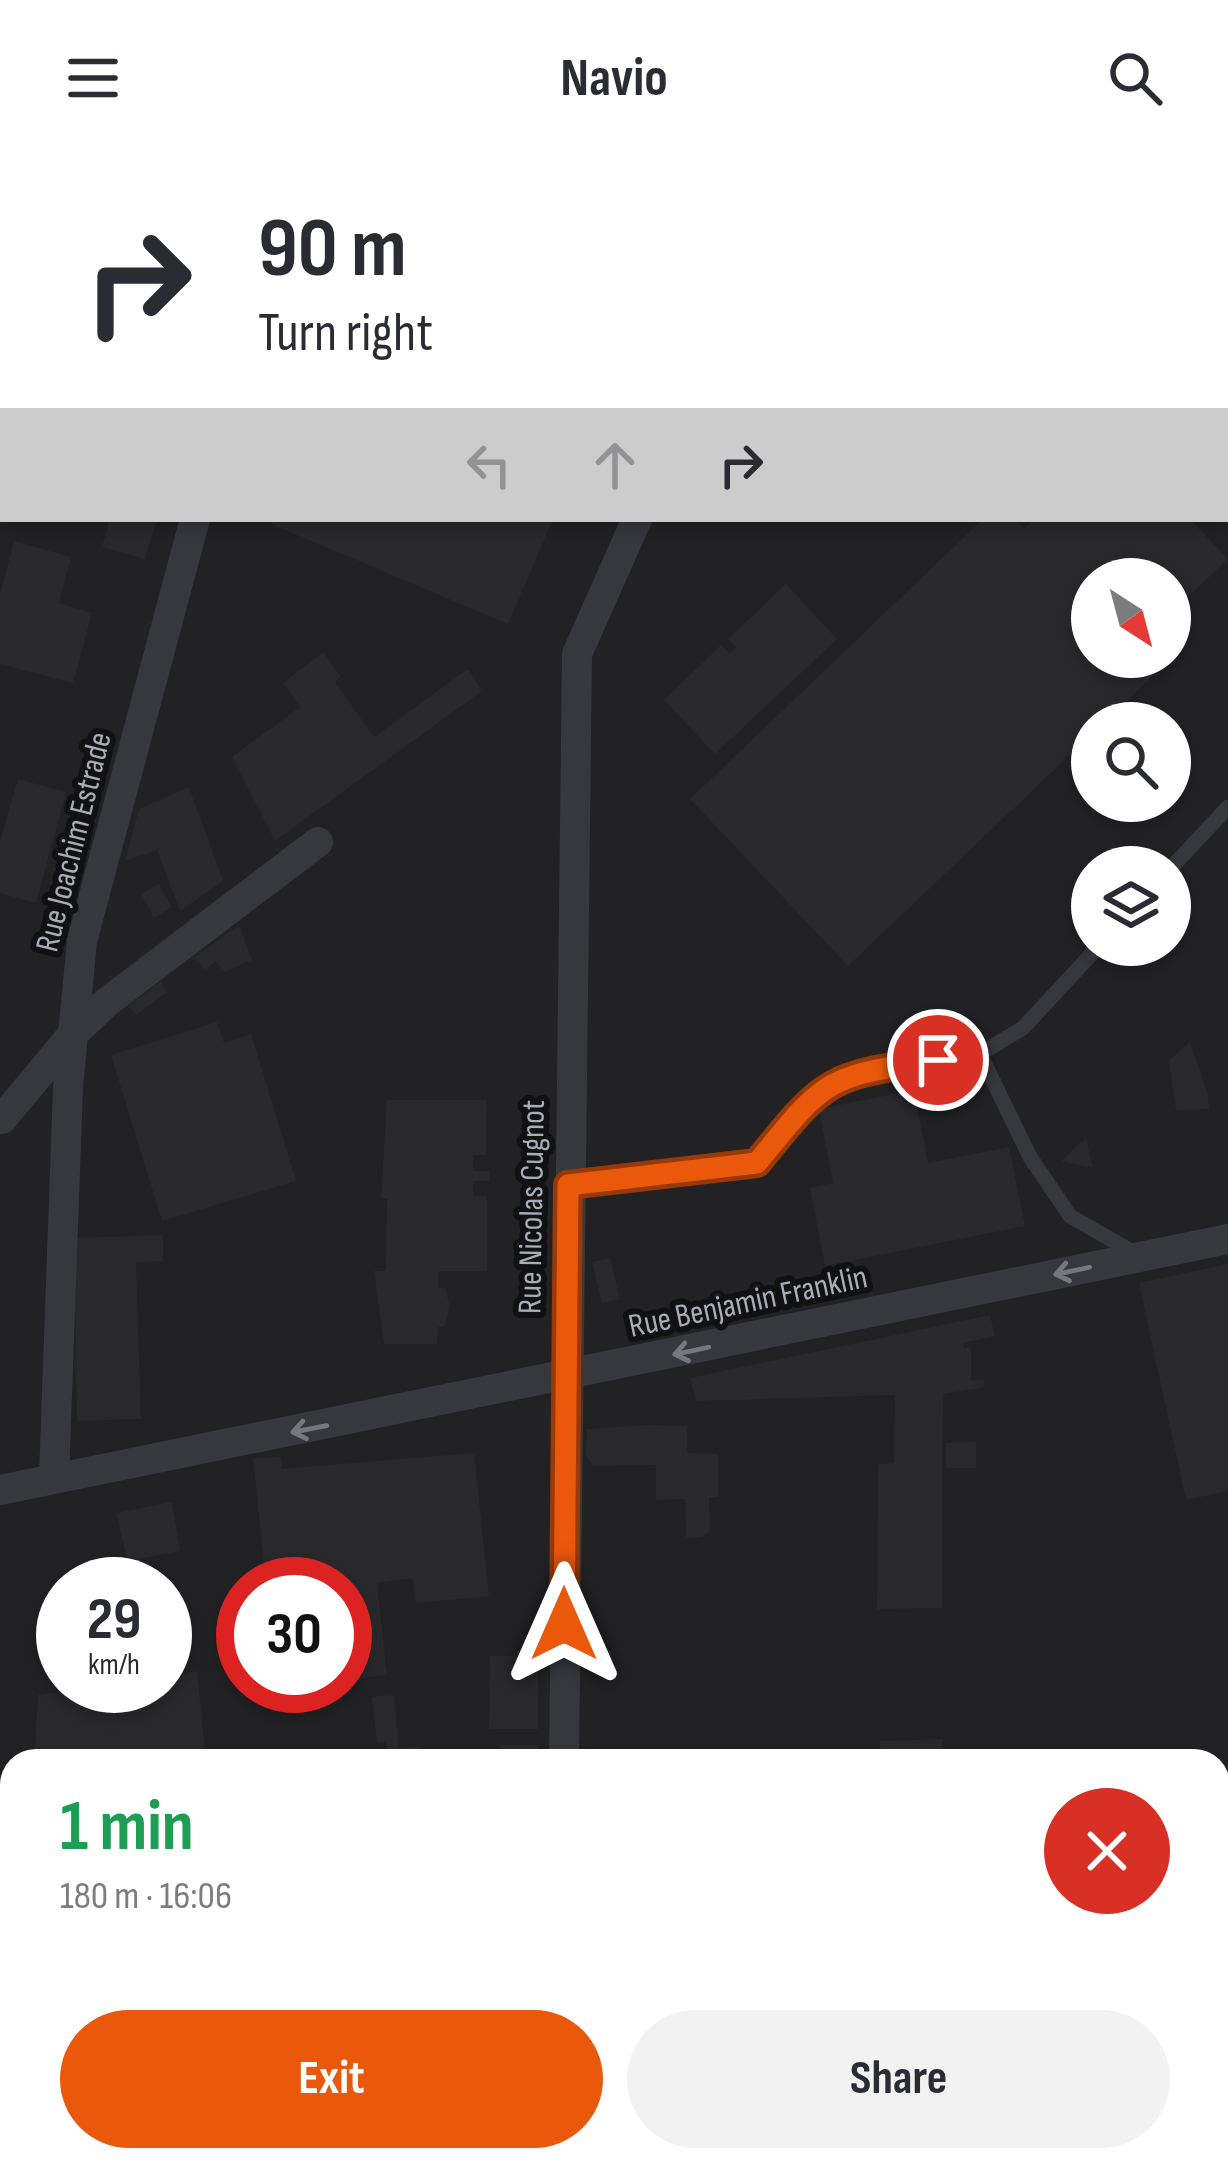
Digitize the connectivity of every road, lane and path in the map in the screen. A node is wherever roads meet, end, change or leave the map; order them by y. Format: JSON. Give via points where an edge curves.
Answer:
{"nodes":[{"id":1,"x":194,"y":522,"type":"edge"},
{"id":2,"x":636,"y":522,"type":"edge"},
{"id":3,"x":1228,"y":807,"type":"edge"},
{"id":4,"x":318,"y":842,"type":"dead end"},
{"id":5,"x":1191,"y":847,"type":"edge"},
{"id":6,"x":1080,"y":966,"type":"edge"},
{"id":7,"x":71,"y":1036,"type":"junction"},
{"id":8,"x":980,"y":1054,"type":"junction"},
{"id":9,"x":2,"y":1119,"type":"edge"},
{"id":10,"x":568,"y":1185,"type":"junction"},
{"id":11,"x":1228,"y":1239,"type":"edge"},
{"id":12,"x":1140,"y":1257,"type":"junction"},
{"id":13,"x":565,"y":1378,"type":"junction"},
{"id":14,"x":54,"y":1477,"type":"junction"},
{"id":15,"x":0,"y":1490,"type":"edge"},
{"id":16,"x":564,"y":1749,"type":"edge"}],
"edges":[{"from":1,"to":7,"type":"street","name":"Rue Joachim Estrade","via":[[82,941]]},
{"from":2,"to":10,"type":"street","name":"Rue Nicolas Cugnot","via":[[577,654]]},
{"from":3,"to":5,"type":"lane"},
{"from":4,"to":7,"type":"street"},
{"from":6,"to":8,"type":"lane","via":[[1022,1028]]},
{"from":7,"to":9,"type":"street"},
{"from":7,"to":14,"type":"street","name":"Rue Joachim Estrade"},
{"from":8,"to":10,"type":"lane","via":[[856,1071],[813,1093],[757,1163]]},
{"from":8,"to":12,"type":"lane","via":[[1030,1157],[1070,1216]]},
{"from":10,"to":13,"type":"street","name":"Rue Nicolas Cugnot"},
{"from":11,"to":12,"type":"street","name":"Rue Benjamin Franklin"},
{"from":12,"to":13,"type":"street","name":"Rue Benjamin Franklin","one_way":true},
{"from":13,"to":14,"type":"street","name":"Rue Benjamin Franklin","one_way":true},
{"from":13,"to":16,"type":"street","name":"Rue Nicolas Cugnot"},
{"from":14,"to":15,"type":"street","name":"Rue Benjamin Franklin"}]}
